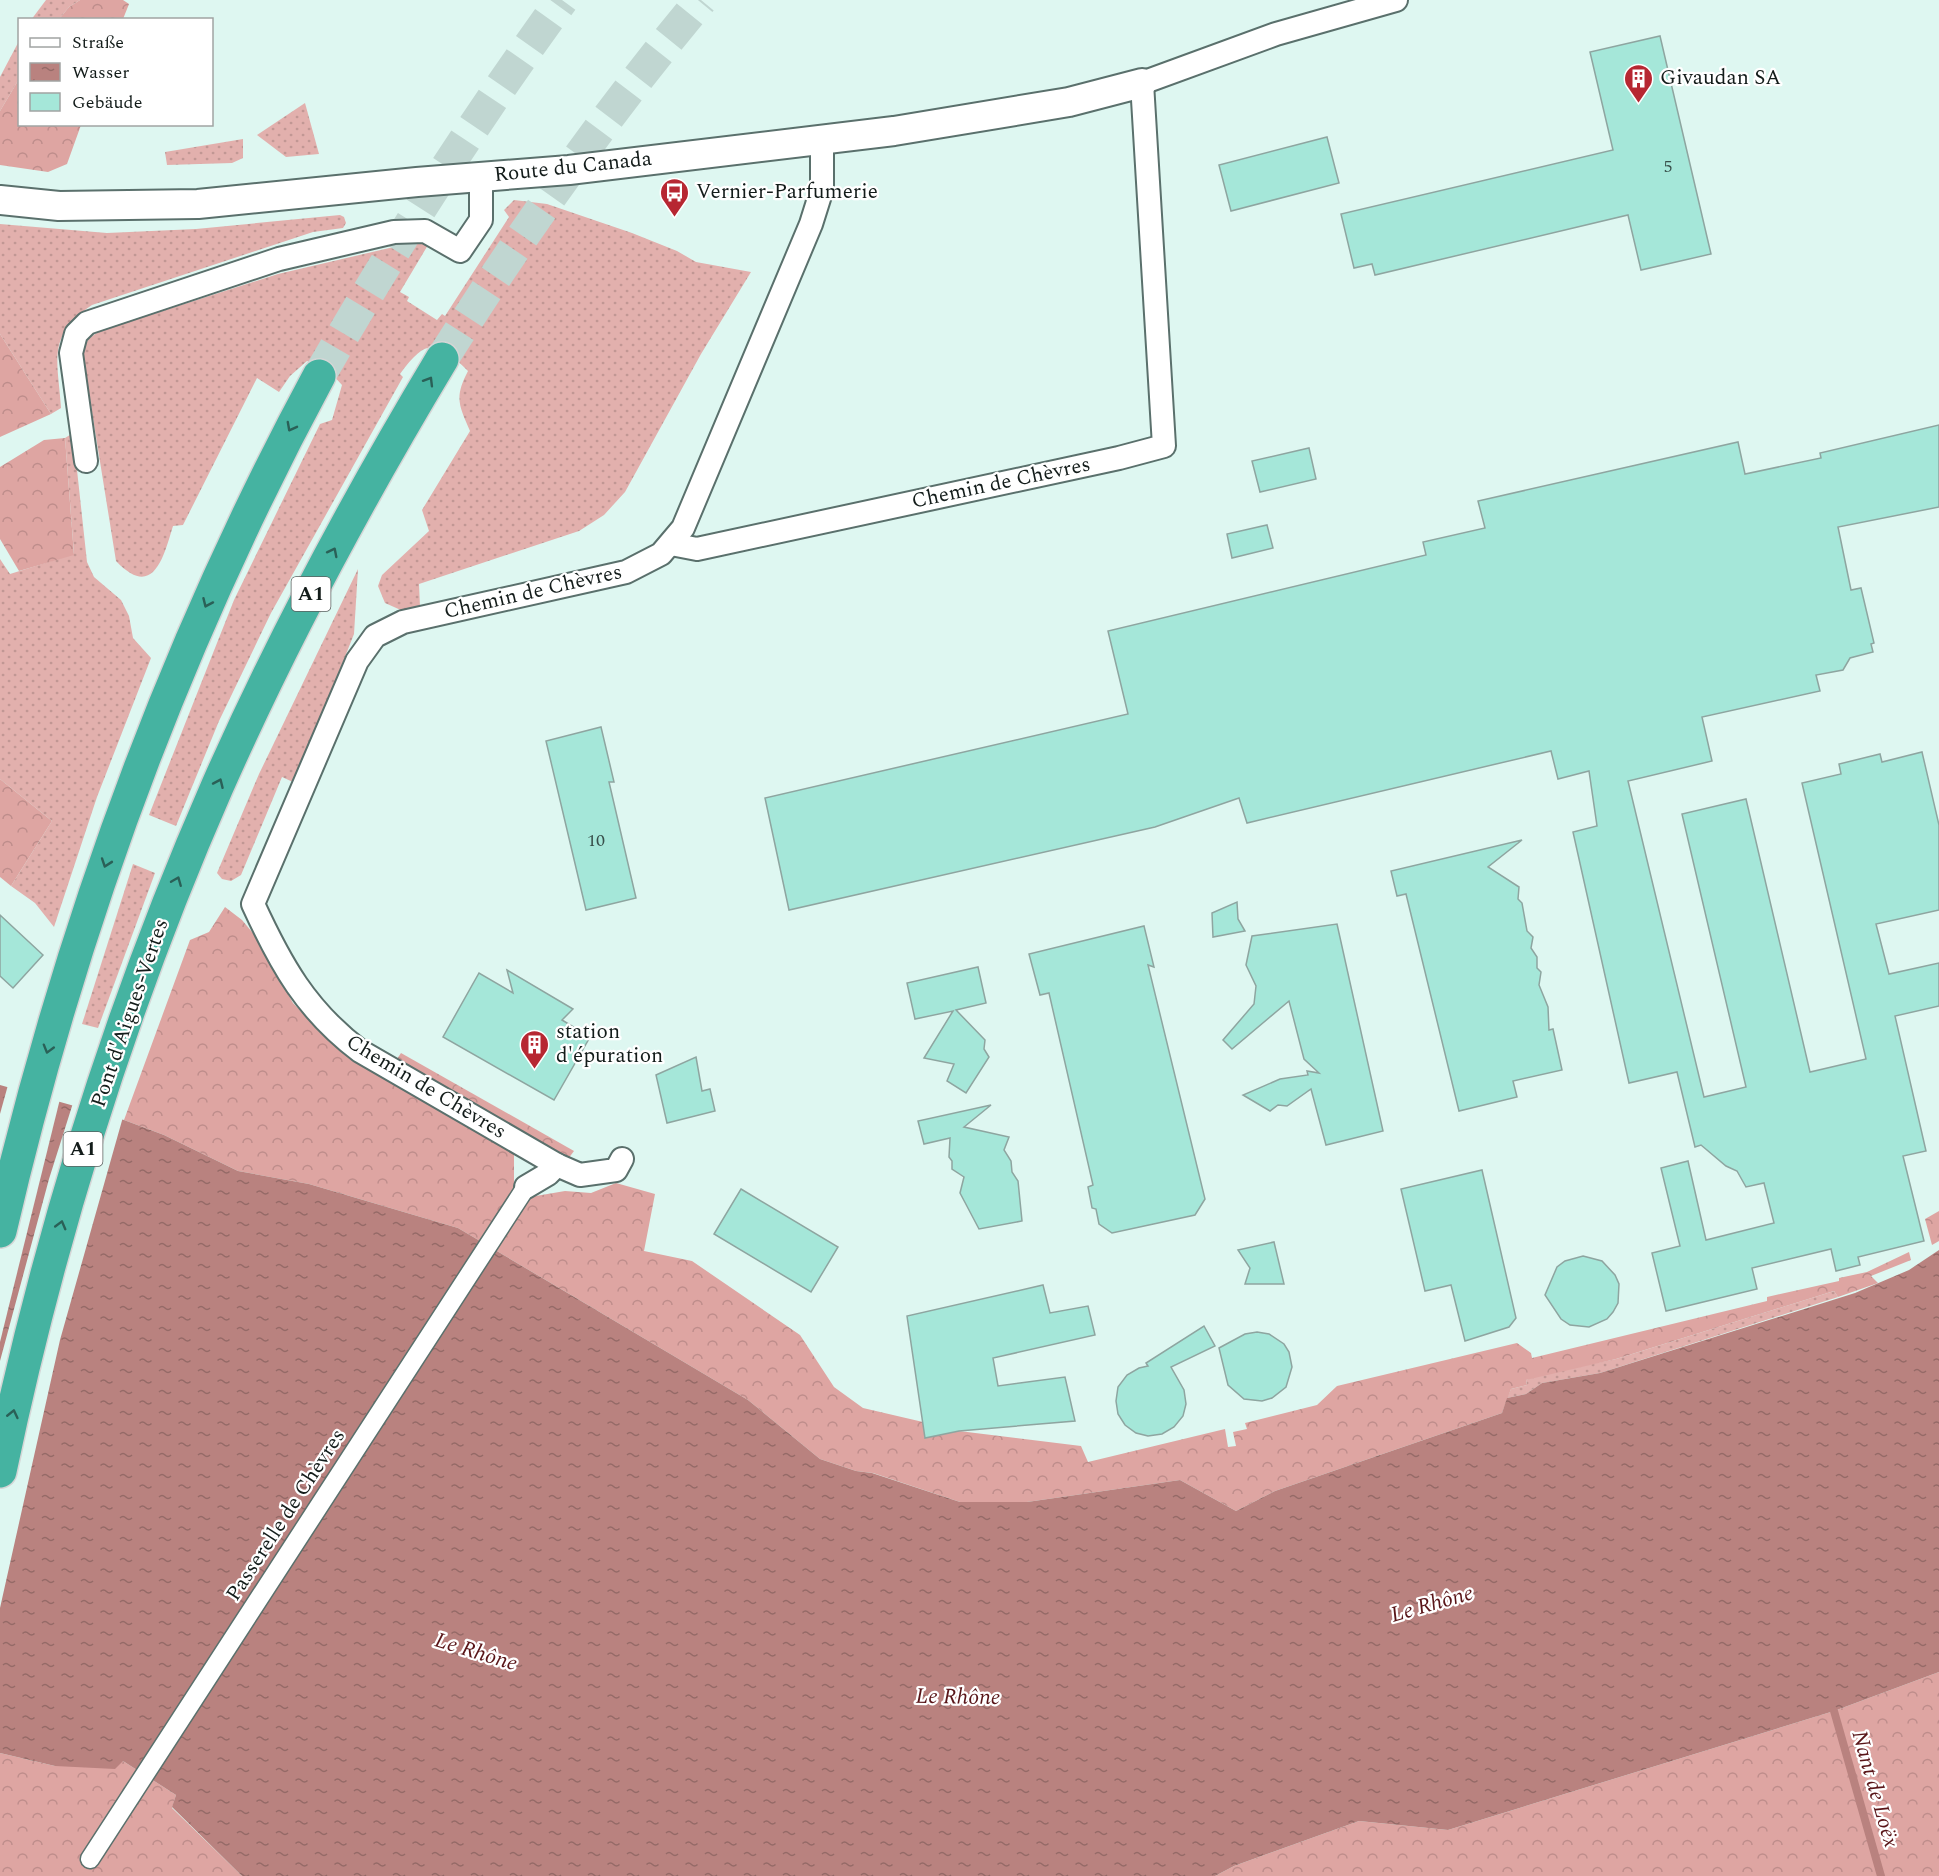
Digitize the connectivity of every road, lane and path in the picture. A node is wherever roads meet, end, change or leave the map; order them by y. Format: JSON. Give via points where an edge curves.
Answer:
{"nodes":[{"id":1,"x":1396,"y":0,"type":"edge"},
{"id":2,"x":1142,"y":83,"type":"junction"},
{"id":3,"x":822,"y":140,"type":"junction"},
{"id":4,"x":481,"y":177,"type":"junction"},
{"id":5,"x":0,"y":200,"type":"edge"},
{"id":6,"x":442,"y":359,"type":"tunnel mouth"},
{"id":7,"x":319,"y":376,"type":"tunnel mouth"},
{"id":8,"x":86,"y":461,"type":"dead end"},
{"id":9,"x":671,"y":544,"type":"junction"},
{"id":10,"x":622,"y":1159,"type":"dead end"},
{"id":11,"x":557,"y":1165,"type":"junction"},
{"id":12,"x":523,"y":1192,"type":"joint"},
{"id":13,"x":0,"y":1231,"type":"edge"},
{"id":14,"x":0,"y":1471,"type":"edge"},
{"id":15,"x":92,"y":1857,"type":"dead end"}],
"edges":[{"from":1,"to":2,"type":"street","via":[[1276,34]]},
{"from":2,"to":3,"type":"street","name":"Route du Canada","via":[[989,117]]},
{"from":2,"to":9,"type":"street","name":"Chemin de Chèvres","via":[[1164,446],[697,549]]},
{"from":3,"to":4,"type":"street","name":"Route du Canada"},
{"from":3,"to":9,"type":"street","via":[[822,189],[812,224],[692,512]]},
{"from":4,"to":5,"type":"street","name":"Route du Canada","via":[[198,204],[59,206]]},
{"from":4,"to":8,"type":"street","via":[[481,220],[460,251],[425,231],[394,232],[279,259],[87,323],[76,334],[71,353]]},
{"from":14,"to":6,"type":"highway","name":"Pont d'Aigues-Vertes","number":"A1","one_way":true,"via":[[34,1327],[84,1146],[128,1013],[196,836],[239,738],[308,600]]},
{"from":7,"to":13,"type":"highway","one_way":true,"via":[[205,606],[125,807],[60,1007]]},
{"from":9,"to":11,"type":"street","name":"Chemin de Chèvres","via":[[661,554],[626,572],[403,622],[375,636],[357,660],[253,904],[290,977],[336,1032],[360,1051]]},
{"from":10,"to":11,"type":"street","name":"Chemin de Chèvres","via":[[616,1170],[580,1175]]},
{"from":11,"to":12,"type":"street"},
{"from":12,"to":15,"type":"street","name":"Passerelle de Chèvres"}]}
